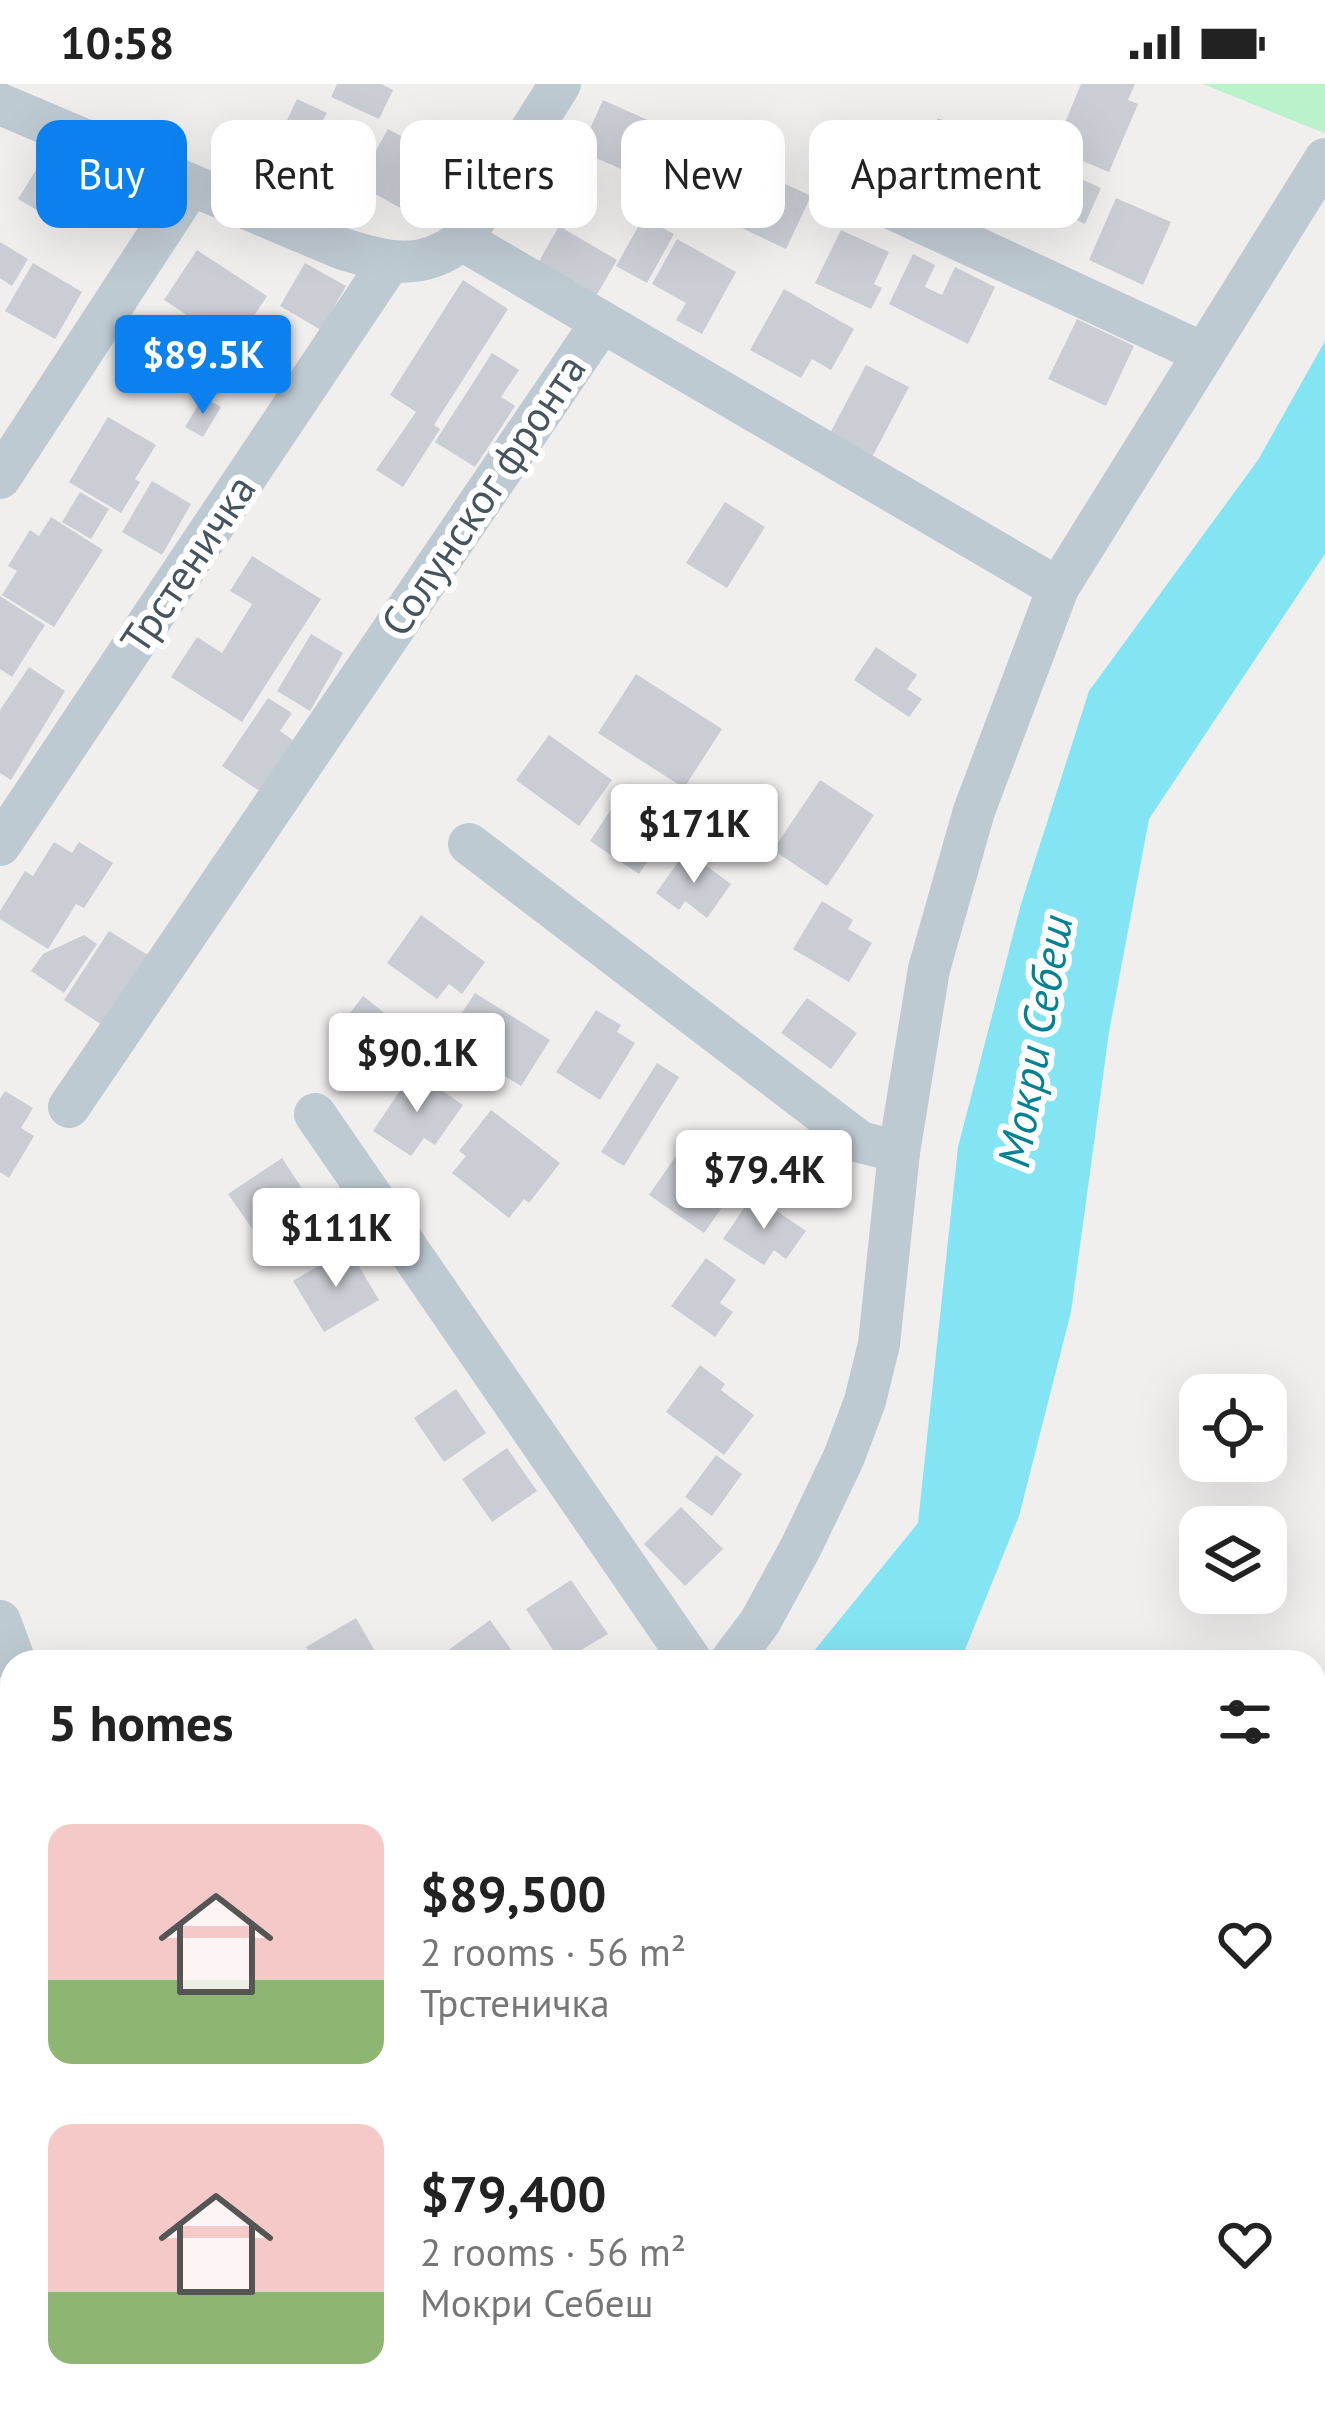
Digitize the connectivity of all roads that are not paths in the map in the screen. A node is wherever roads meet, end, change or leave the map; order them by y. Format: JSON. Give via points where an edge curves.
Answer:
{"nodes":[{"id":1,"x":560,"y":84,"type":"edge"},
{"id":2,"x":0,"y":104,"type":"edge"},
{"id":3,"x":1325,"y":159,"type":"edge"},
{"id":4,"x":190,"y":185,"type":"junction"},
{"id":5,"x":934,"y":228,"type":"edge"},
{"id":6,"x":462,"y":240,"type":"junction"},
{"id":7,"x":388,"y":262,"type":"junction"},
{"id":8,"x":602,"y":322,"type":"junction"},
{"id":9,"x":1203,"y":353,"type":"junction"},
{"id":10,"x":0,"y":478,"type":"edge"},
{"id":11,"x":1058,"y":588,"type":"junction"},
{"id":12,"x":0,"y":844,"type":"edge"},
{"id":13,"x":469,"y":844,"type":"dead end"},
{"id":14,"x":69,"y":1107,"type":"dead end"},
{"id":15,"x":315,"y":1114,"type":"dead end"},
{"id":16,"x":899,"y":1152,"type":"junction"},
{"id":17,"x":0,"y":1621,"type":"edge"},
{"id":18,"x":11,"y":1650,"type":"edge"},
{"id":19,"x":684,"y":1650,"type":"edge"},
{"id":20,"x":739,"y":1650,"type":"edge"}],
"edges":[{"from":1,"to":6,"type":"street"},
{"from":2,"to":4,"type":"street"},
{"from":3,"to":9,"type":"street"},
{"from":4,"to":7,"type":"street"},
{"from":4,"to":10,"type":"street"},
{"from":5,"to":9,"type":"street"},
{"from":6,"to":7,"type":"street","via":[[429,260]]},
{"from":6,"to":8,"type":"street"},
{"from":7,"to":12,"type":"street","name":"Трстеничка"},
{"from":8,"to":11,"type":"street","name":"Солунског фронта"},
{"from":8,"to":14,"type":"street","name":"Солунског фронта"},
{"from":9,"to":11,"type":"street"},
{"from":11,"to":16,"type":"street","via":[[949,887]]},
{"from":13,"to":16,"type":"street","via":[[860,1142]]},
{"from":15,"to":19,"type":"street"},
{"from":16,"to":20,"type":"street","via":[[879,1344],[865,1401],[801,1547]]},
{"from":17,"to":18,"type":"street"}]}
